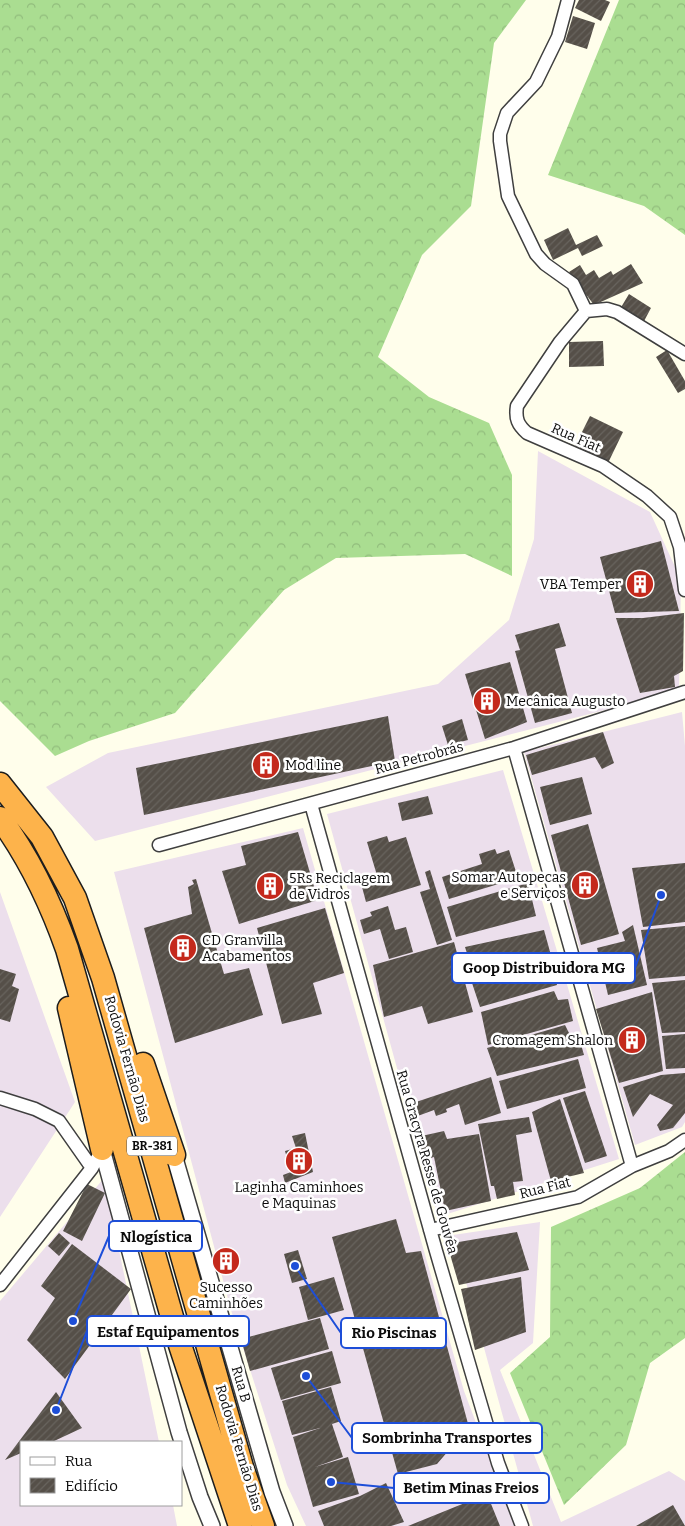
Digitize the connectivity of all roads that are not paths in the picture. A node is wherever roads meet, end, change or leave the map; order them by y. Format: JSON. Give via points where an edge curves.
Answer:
{"nodes":[{"id":1,"x":568,"y":0,"type":"edge"},
{"id":2,"x":586,"y":311,"type":"junction"},
{"id":3,"x":685,"y":354,"type":"edge"},
{"id":4,"x":685,"y":590,"type":"edge"},
{"id":5,"x":685,"y":692,"type":"edge"},
{"id":6,"x":514,"y":748,"type":"junction"},
{"id":7,"x":0,"y":784,"type":"edge"},
{"id":8,"x":311,"y":804,"type":"junction"},
{"id":9,"x":0,"y":818,"type":"edge"},
{"id":10,"x":158,"y":845,"type":"dead end"},
{"id":11,"x":67,"y":949,"type":"junction"},
{"id":12,"x":103,"y":978,"type":"junction"},
{"id":13,"x":0,"y":1098,"type":"edge"},
{"id":14,"x":685,"y":1140,"type":"edge"},
{"id":15,"x":174,"y":1155,"type":"joint"},
{"id":16,"x":97,"y":1159,"type":"junction"},
{"id":17,"x":632,"y":1166,"type":"junction"},
{"id":18,"x":430,"y":1230,"type":"junction"},
{"id":19,"x":0,"y":1285,"type":"edge"},
{"id":20,"x":182,"y":1441,"type":"edge"},
{"id":21,"x":182,"y":1441,"type":"edge"},
{"id":22,"x":221,"y":1474,"type":"junction"},
{"id":23,"x":212,"y":1526,"type":"edge"},
{"id":24,"x":230,"y":1526,"type":"edge"},
{"id":25,"x":240,"y":1526,"type":"edge"},
{"id":26,"x":263,"y":1526,"type":"edge"},
{"id":27,"x":285,"y":1526,"type":"edge"},
{"id":28,"x":522,"y":1526,"type":"edge"}],
"edges":[{"from":1,"to":2,"type":"street","via":[[558,37],[536,82],[507,114],[500,141],[508,196],[536,254],[573,284]]},
{"from":2,"to":3,"type":"street","via":[[607,309],[617,312]]},
{"from":2,"to":4,"type":"street","name":"Rua Fiat","via":[[554,350],[517,406],[515,417],[527,433],[603,466],[647,496],[670,517],[680,547]]},
{"from":5,"to":6,"type":"street","name":"Rua Petrobrás"},
{"from":6,"to":8,"type":"street","name":"Rua Petrobrás"},
{"from":6,"to":17,"type":"street"},
{"from":7,"to":12,"type":"highway","name":"Rodovia Fernão Dias","number":"BR-381","via":[[42,837],[75,898]]},
{"from":8,"to":10,"type":"street","name":"Rua Petrobrás"},
{"from":8,"to":18,"type":"street","name":"Rua Gracyra Resse de Gouvêa"},
{"from":9,"to":11,"type":"highway","name":"Rodovia Fernão Dias","number":"BR-381","via":[[22,848],[50,901]]},
{"from":11,"to":16,"type":"highway","number":"BR-381","via":[[62,980]]},
{"from":11,"to":22,"type":"highway","name":"Rodovia Fernão Dias","number":"BR-381","via":[[180,1345]]},
{"from":12,"to":15,"type":"highway","via":[[140,1056]]},
{"from":12,"to":26,"type":"highway","name":"Rodovia Fernão Dias","number":"BR-381","via":[[242,1467]]},
{"from":13,"to":16,"type":"street","via":[[59,1121]]},
{"from":14,"to":17,"type":"street","name":"Rua Fiat","via":[[669,1152]]},
{"from":15,"to":27,"type":"street","name":"Rua B","via":[[272,1492]]},
{"from":16,"to":19,"type":"street"},
{"from":16,"to":20,"type":"street","number":"BR-381"},
{"from":17,"to":18,"type":"street","name":"Rua Fiat","via":[[578,1197]]},
{"from":18,"to":28,"type":"street","name":"Rua Gracyra Resse de Gouvêa","via":[[498,1462]]},
{"from":21,"to":23,"type":"street","number":"BR-381"},
{"from":22,"to":24,"type":"highway","number":"BR-381"},
{"from":22,"to":25,"type":"highway","name":"Rodovia Fernão Dias","number":"BR-381"}]}
